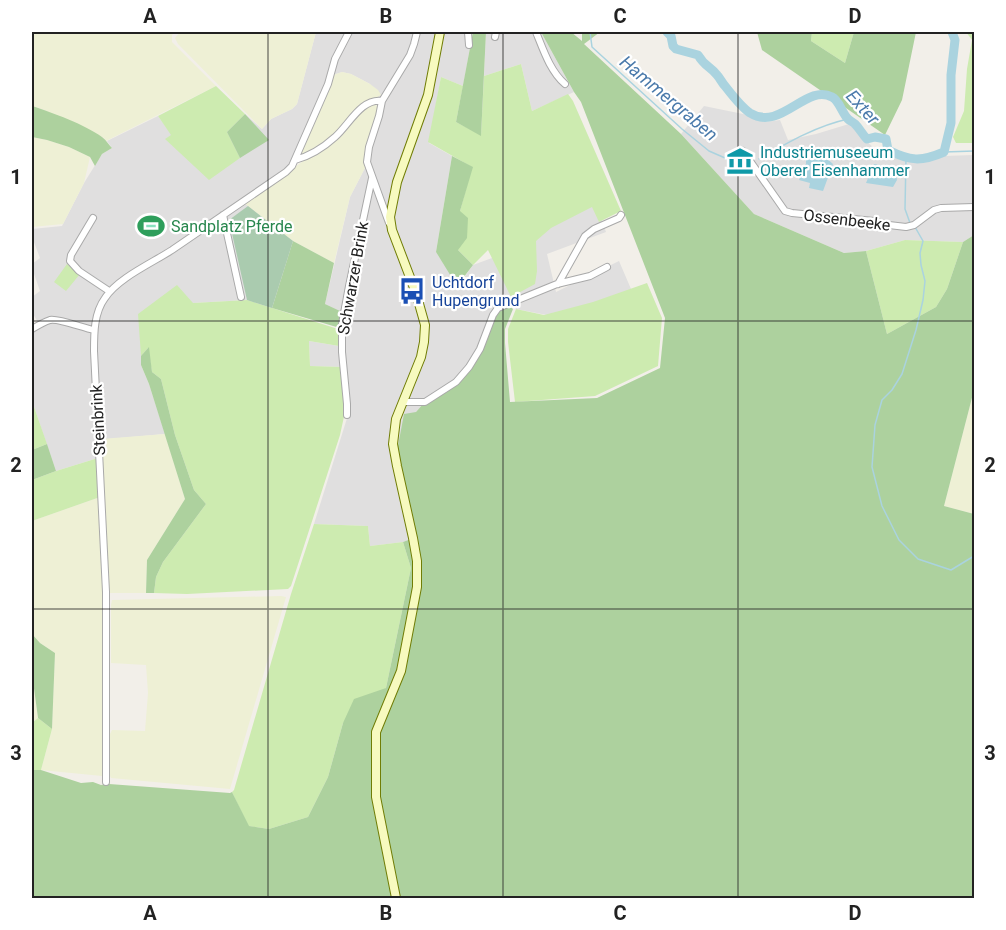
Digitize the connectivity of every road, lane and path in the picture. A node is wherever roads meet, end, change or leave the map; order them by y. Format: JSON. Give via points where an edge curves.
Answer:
{"nodes":[{"id":1,"x":349,"y":32,"type":"edge"},
{"id":2,"x":417,"y":32,"type":"edge"},
{"id":3,"x":440,"y":32,"type":"edge"},
{"id":4,"x":468,"y":32,"type":"edge"},
{"id":5,"x":536,"y":32,"type":"edge"},
{"id":6,"x":469,"y":45,"type":"dead end"},
{"id":7,"x":565,"y":84,"type":"dead end"},
{"id":8,"x":382,"y":101,"type":"junction"},
{"id":9,"x":743,"y":152,"type":"dead end"},
{"id":10,"x":295,"y":160,"type":"junction"},
{"id":11,"x":372,"y":178,"type":"junction"},
{"id":12,"x":975,"y":207,"type":"edge"},
{"id":13,"x":223,"y":215,"type":"junction"},
{"id":14,"x":621,"y":215,"type":"dead end"},
{"id":15,"x":93,"y":218,"type":"dead end"},
{"id":16,"x":392,"y":230,"type":"junction"},
{"id":17,"x":607,"y":267,"type":"dead end"},
{"id":18,"x":557,"y":284,"type":"junction"},
{"id":19,"x":109,"y":291,"type":"junction"},
{"id":20,"x":242,"y":297,"type":"dead end"},
{"id":21,"x":32,"y":329,"type":"edge"},
{"id":22,"x":94,"y":330,"type":"junction"},
{"id":23,"x":403,"y":402,"type":"junction"},
{"id":24,"x":346,"y":415,"type":"dead end"},
{"id":25,"x":106,"y":782,"type":"dead end"},
{"id":26,"x":396,"y":898,"type":"edge"}],
"edges":[{"from":1,"to":10,"type":"street"},
{"from":2,"to":8,"type":"street","name":"Schwarzer Brink","via":[[410,55]]},
{"from":3,"to":16,"type":"street","via":[[428,96],[397,182],[390,217]]},
{"from":4,"to":6,"type":"street"},
{"from":5,"to":7,"type":"street"},
{"from":8,"to":10,"type":"street","via":[[368,104],[330,141]]},
{"from":8,"to":11,"type":"street","name":"Schwarzer Brink","via":[[367,162]]},
{"from":9,"to":12,"type":"street","name":"Ossenbeeke","via":[[785,211],[902,227],[914,225],[941,208]]},
{"from":10,"to":13,"type":"street","via":[[286,172]]},
{"from":11,"to":16,"type":"street","name":"Schwarzer Brink"},
{"from":11,"to":24,"type":"street","name":"Schwarzer Brink","via":[[342,330]]},
{"from":13,"to":19,"type":"street"},
{"from":13,"to":20,"type":"street"},
{"from":14,"to":18,"type":"street","via":[[585,236]]},
{"from":15,"to":19,"type":"street","via":[[70,261]]},
{"from":16,"to":23,"type":"street","via":[[425,325],[421,357]]},
{"from":17,"to":18,"type":"street","via":[[590,276]]},
{"from":18,"to":23,"type":"street","via":[[498,308],[480,349],[456,382],[425,402]]},
{"from":19,"to":22,"type":"street","name":"Steinbrink"},
{"from":21,"to":22,"type":"street","via":[[55,320]]},
{"from":22,"to":25,"type":"street","name":"Steinbrink","via":[[106,592]]},
{"from":23,"to":26,"type":"street","via":[[393,444],[415,549],[417,587],[401,671],[376,732],[376,797]]}]}
